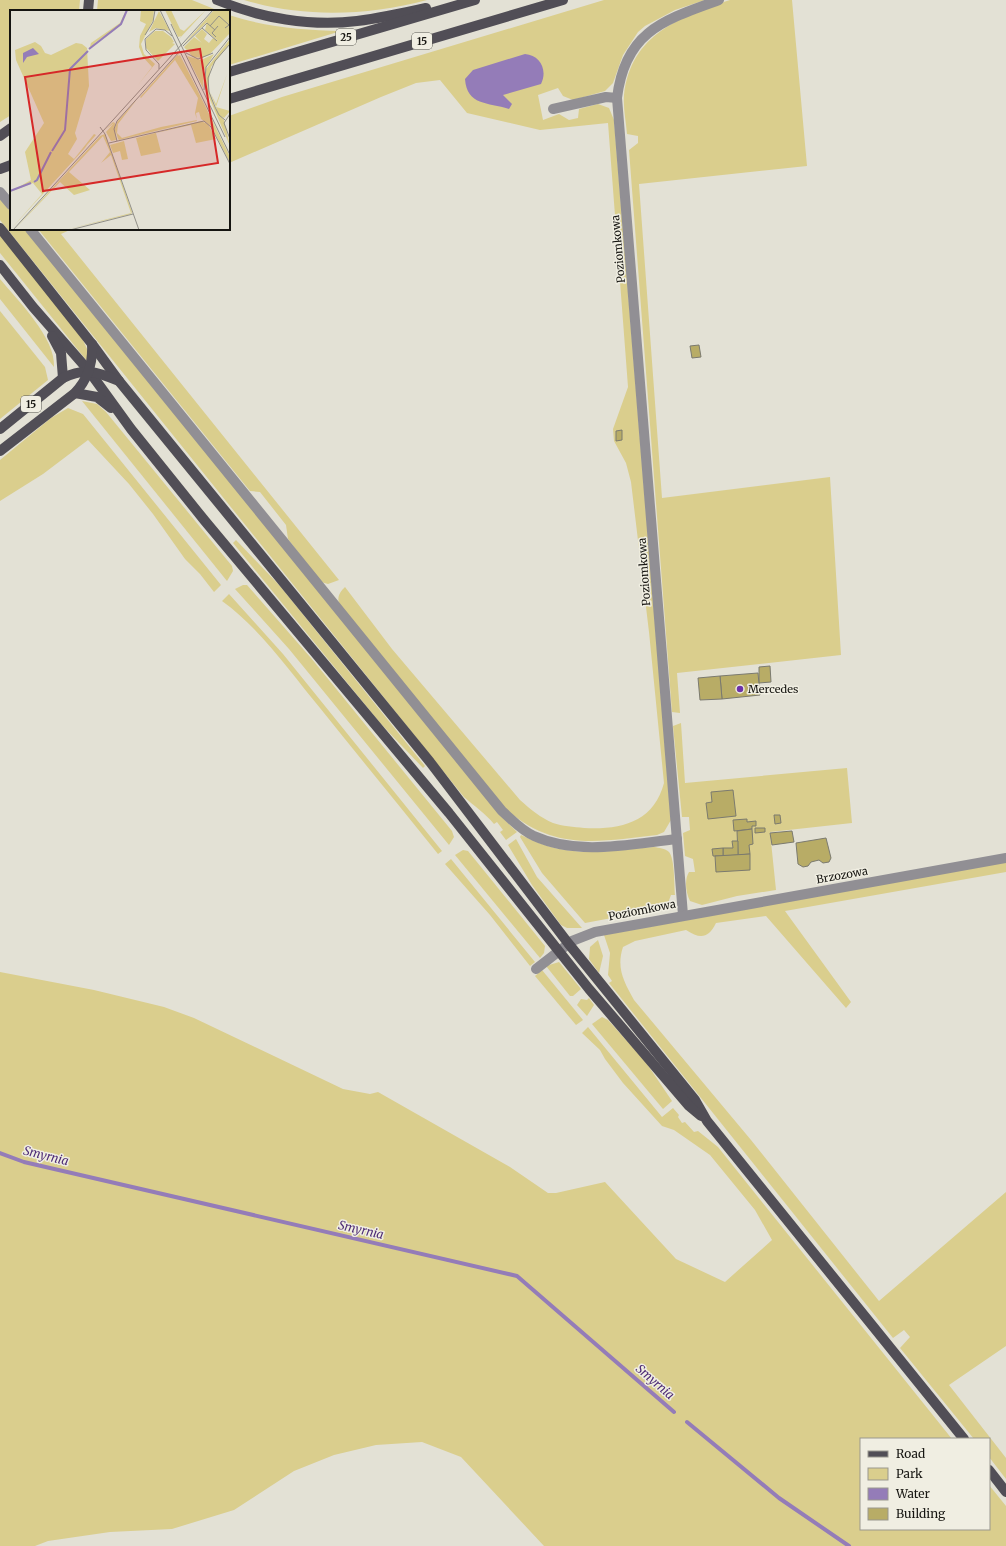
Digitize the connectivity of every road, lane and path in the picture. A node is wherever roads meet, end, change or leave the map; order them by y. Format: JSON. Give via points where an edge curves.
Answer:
{"nodes":[{"id":1,"x":89,"y":0,"type":"edge"},
{"id":2,"x":217,"y":0,"type":"edge"},
{"id":3,"x":476,"y":0,"type":"edge"},
{"id":4,"x":563,"y":0,"type":"edge"},
{"id":5,"x":719,"y":0,"type":"edge"},
{"id":6,"x":464,"y":3,"type":"junction"},
{"id":7,"x":88,"y":10,"type":"edge"},
{"id":8,"x":230,"y":72,"type":"edge"},
{"id":9,"x":617,"y":98,"type":"junction"},
{"id":10,"x":230,"y":100,"type":"edge"},
{"id":11,"x":553,"y":108,"type":"dead end"},
{"id":12,"x":10,"y":129,"type":"edge"},
{"id":13,"x":10,"y":135,"type":"edge"},
{"id":14,"x":0,"y":137,"type":"edge"},
{"id":15,"x":10,"y":165,"type":"edge"},
{"id":16,"x":0,"y":169,"type":"edge"},
{"id":17,"x":0,"y":192,"type":"edge"},
{"id":18,"x":10,"y":204,"type":"edge"},
{"id":19,"x":0,"y":228,"type":"edge"},
{"id":20,"x":31,"y":230,"type":"edge"},
{"id":21,"x":0,"y":265,"type":"edge"},
{"id":22,"x":33,"y":307,"type":"junction"},
{"id":23,"x":92,"y":344,"type":"junction"},
{"id":24,"x":89,"y":372,"type":"junction"},
{"id":25,"x":63,"y":378,"type":"junction"},
{"id":26,"x":119,"y":381,"type":"junction"},
{"id":27,"x":75,"y":393,"type":"junction"},
{"id":28,"x":0,"y":429,"type":"edge"},
{"id":29,"x":132,"y":429,"type":"junction"},
{"id":30,"x":0,"y":451,"type":"edge"},
{"id":31,"x":677,"y":839,"type":"junction"},
{"id":32,"x":1006,"y":858,"type":"edge"},
{"id":33,"x":683,"y":915,"type":"junction"},
{"id":34,"x":568,"y":943,"type":"junction"},
{"id":35,"x":558,"y":950,"type":"junction"},
{"id":36,"x":536,"y":969,"type":"dead end"},
{"id":37,"x":707,"y":1121,"type":"junction"},
{"id":38,"x":963,"y":1438,"type":"edge"},
{"id":39,"x":990,"y":1471,"type":"edge"},
{"id":40,"x":1006,"y":1492,"type":"edge"}],
"edges":[{"from":1,"to":7,"type":"main road"},
{"from":2,"to":6,"type":"main road","via":[[275,17],[330,22],[356,21],[444,4]]},
{"from":3,"to":6,"type":"main road"},
{"from":4,"to":10,"type":"main road","number":"15"},
{"from":5,"to":9,"type":"street","name":"Poziomkowa","via":[[682,13],[648,32],[635,46],[625,65]]},
{"from":6,"to":8,"type":"main road","number":"25"},
{"from":9,"to":11,"type":"street","via":[[606,97]]},
{"from":9,"to":31,"type":"street","name":"Poziomkowa"},
{"from":12,"to":14,"type":"main road"},
{"from":13,"to":14,"type":"main road"},
{"from":15,"to":16,"type":"main road"},
{"from":17,"to":18,"type":"street"},
{"from":19,"to":23,"type":"main road"},
{"from":20,"to":31,"type":"street","via":[[508,816],[532,835],[567,846],[592,847]]},
{"from":21,"to":22,"type":"main road"},
{"from":22,"to":24,"type":"main road"},
{"from":22,"to":25,"type":"main road","via":[[57,344],[62,359]]},
{"from":23,"to":24,"type":"main road"},
{"from":23,"to":26,"type":"main road"},
{"from":24,"to":25,"type":"main road","via":[[74,372]]},
{"from":24,"to":26,"type":"main road"},
{"from":24,"to":27,"type":"main road","via":[[83,385]]},
{"from":24,"to":29,"type":"main road"},
{"from":25,"to":28,"type":"main road","number":"15"},
{"from":26,"to":34,"type":"main road","via":[[430,762]]},
{"from":27,"to":29,"type":"main road","via":[[90,395],[104,402]]},
{"from":27,"to":30,"type":"main road"},
{"from":29,"to":35,"type":"main road","via":[[205,521],[449,813]]},
{"from":31,"to":33,"type":"street","name":"Poziomkowa"},
{"from":32,"to":33,"type":"street","name":"Brzozowa"},
{"from":33,"to":34,"type":"street","name":"Poziomkowa","via":[[595,932]]},
{"from":34,"to":35,"type":"street","name":"Poziomkowa"},
{"from":34,"to":37,"type":"main road","via":[[695,1100]]},
{"from":35,"to":36,"type":"street","name":"Poziomkowa"},
{"from":35,"to":37,"type":"main road","via":[[689,1106]]},
{"from":37,"to":38,"type":"main road"},
{"from":39,"to":40,"type":"main road"}]}
